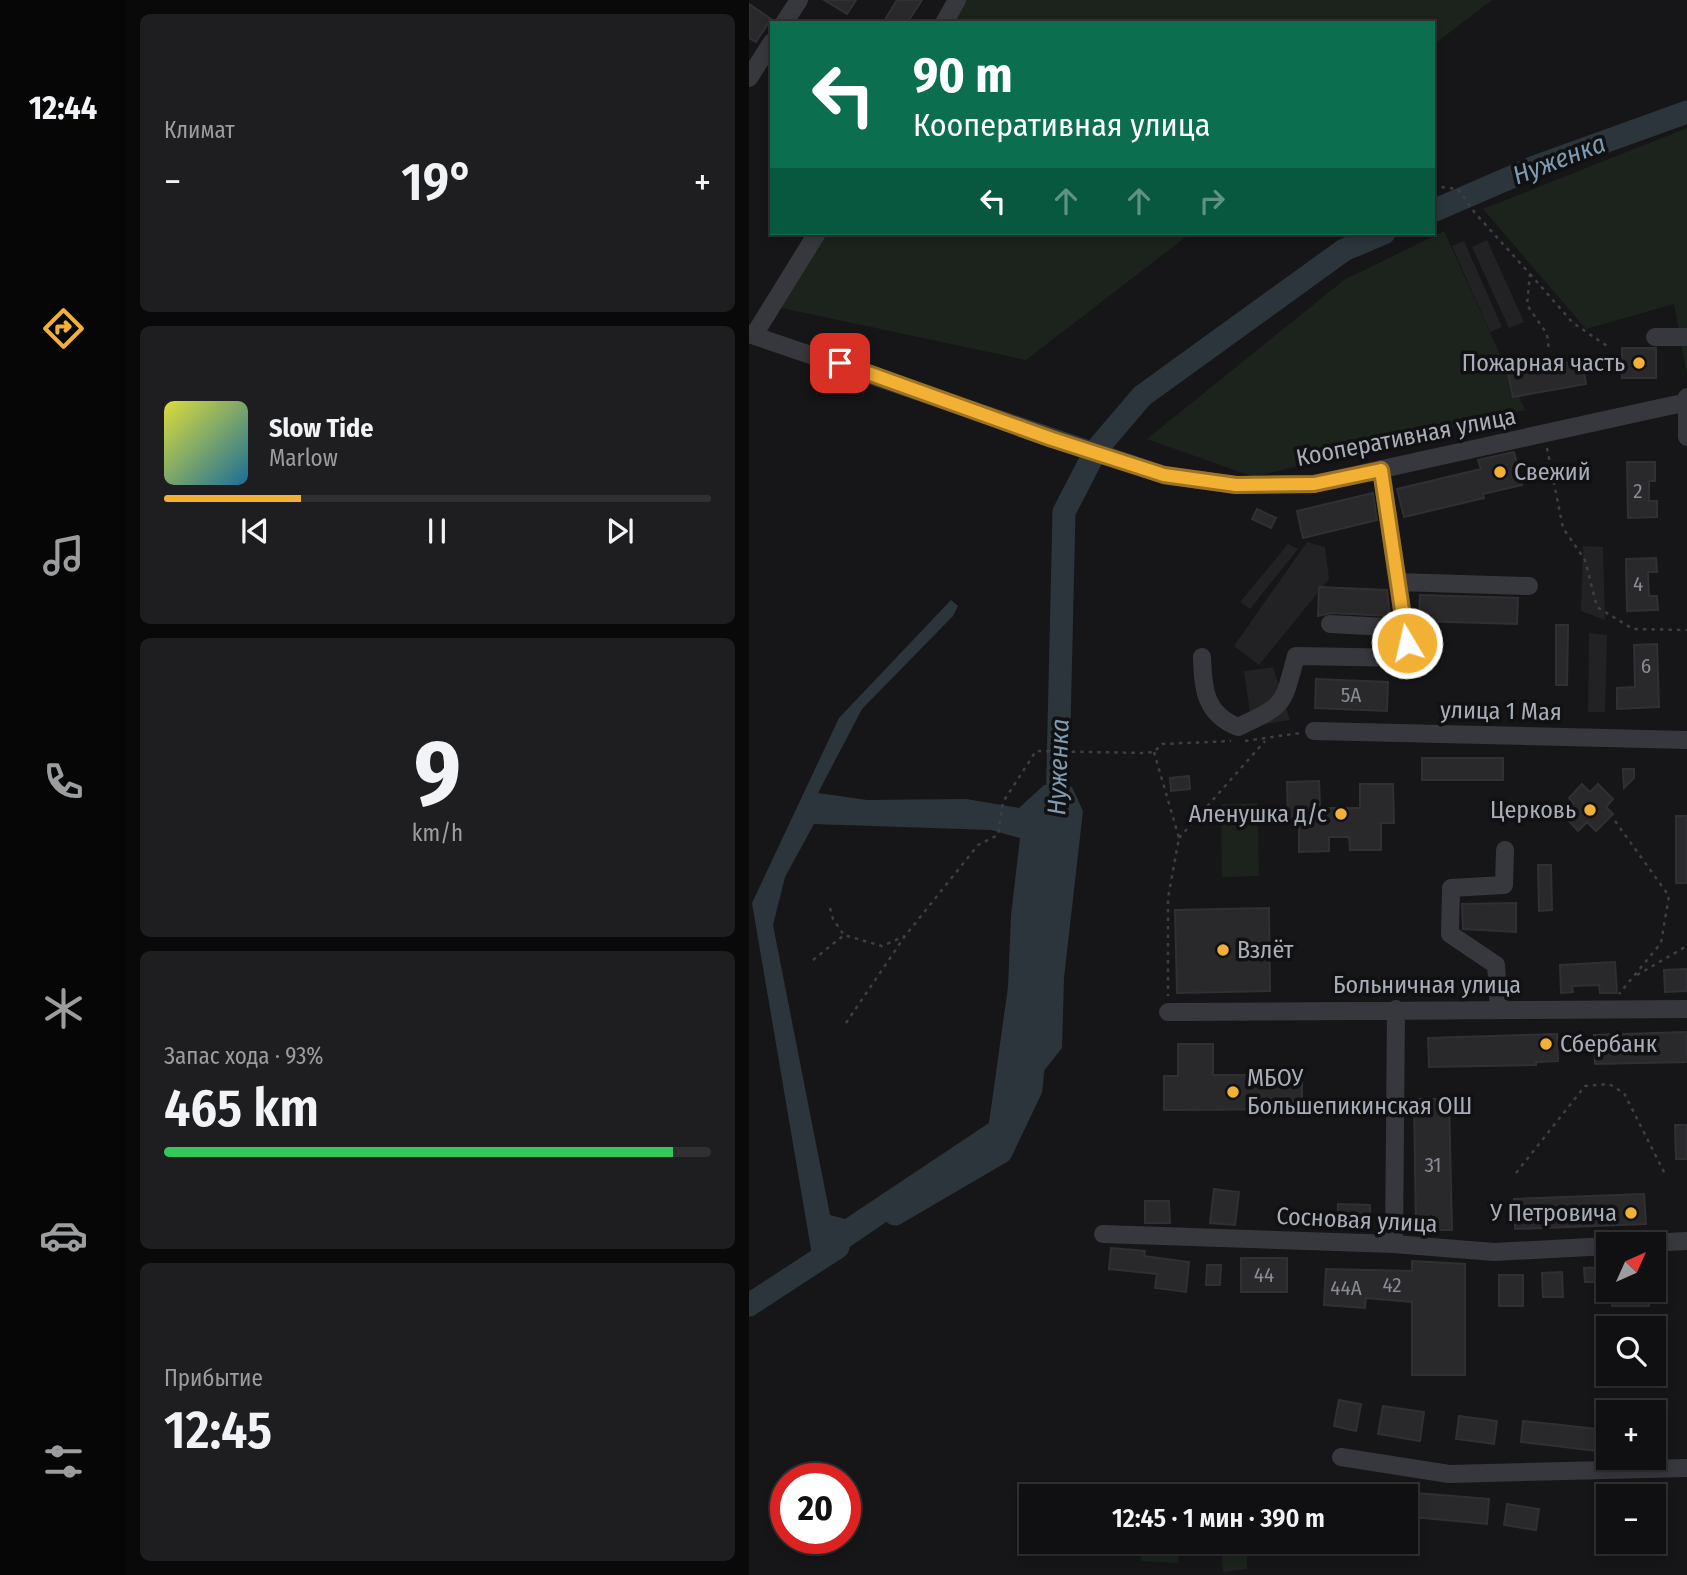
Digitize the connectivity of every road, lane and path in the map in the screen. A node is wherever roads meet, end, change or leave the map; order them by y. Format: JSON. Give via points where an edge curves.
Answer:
{"nodes":[{"id":1,"x":799,"y":0,"type":"edge"},
{"id":2,"x":957,"y":0,"type":"edge"},
{"id":3,"x":785,"y":21,"type":"edge"},
{"id":4,"x":945,"y":21,"type":"edge"},
{"id":5,"x":770,"y":45,"type":"edge"},
{"id":6,"x":749,"y":78,"type":"edge"},
{"id":7,"x":1435,"y":186,"type":"edge"},
{"id":8,"x":816,"y":235,"type":"edge"},
{"id":9,"x":1529,"y":274,"type":"junction"},
{"id":10,"x":752,"y":334,"type":"edge"},
{"id":11,"x":1655,"y":337,"type":"dead end"},
{"id":12,"x":1687,"y":337,"type":"edge"},
{"id":13,"x":1607,"y":346,"type":"dead end"},
{"id":14,"x":1549,"y":350,"type":"dead end"},
{"id":15,"x":840,"y":363,"type":"junction"},
{"id":16,"x":830,"y":382,"type":"dead end"},
{"id":17,"x":1687,"y":401,"type":"edge"},
{"id":18,"x":1544,"y":435,"type":"junction"},
{"id":19,"x":1687,"y":437,"type":"edge"},
{"id":20,"x":1381,"y":470,"type":"junction"},
{"id":21,"x":1398,"y":582,"type":"junction"},
{"id":22,"x":1529,"y":586,"type":"dead end"},
{"id":23,"x":1330,"y":624,"type":"dead end"},
{"id":24,"x":1405,"y":628,"type":"junction"},
{"id":25,"x":1687,"y":630,"type":"edge"},
{"id":26,"x":1202,"y":657,"type":"dead end"},
{"id":27,"x":1314,"y":730,"type":"joint"},
{"id":28,"x":1267,"y":740,"type":"junction"},
{"id":29,"x":1687,"y":740,"type":"edge"},
{"id":30,"x":1154,"y":752,"type":"junction"},
{"id":31,"x":1615,"y":821,"type":"dead end"},
{"id":32,"x":1179,"y":838,"type":"junction"},
{"id":33,"x":1505,"y":850,"type":"dead end"},
{"id":34,"x":830,"y":908,"type":"dead end"},
{"id":35,"x":844,"y":935,"type":"junction"},
{"id":36,"x":905,"y":936,"type":"junction"},
{"id":37,"x":1687,"y":946,"type":"edge"},
{"id":38,"x":813,"y":960,"type":"dead end"},
{"id":39,"x":1634,"y":977,"type":"junction"},
{"id":40,"x":1396,"y":1009,"type":"junction"},
{"id":41,"x":1499,"y":1009,"type":"junction"},
{"id":42,"x":1608,"y":1009,"type":"junction"},
{"id":43,"x":1687,"y":1009,"type":"edge"},
{"id":44,"x":1168,"y":1012,"type":"joint"},
{"id":45,"x":846,"y":1023,"type":"dead end"},
{"id":46,"x":1516,"y":1173,"type":"dead end"},
{"id":47,"x":1666,"y":1177,"type":"dead end"},
{"id":48,"x":1103,"y":1234,"type":"dead end"},
{"id":49,"x":1687,"y":1241,"type":"edge"},
{"id":50,"x":1666,"y":1242,"type":"edge"},
{"id":51,"x":1394,"y":1244,"type":"junction"},
{"id":52,"x":1596,"y":1246,"type":"edge"},
{"id":53,"x":1341,"y":1458,"type":"dead end"},
{"id":54,"x":1687,"y":1468,"type":"edge"}],
"edges":[{"from":1,"to":3,"type":"street"},
{"from":2,"to":4,"type":"street"},
{"from":5,"to":6,"type":"street"},
{"from":7,"to":9,"type":"path","via":[[1458,189]]},
{"from":8,"to":10,"type":"street"},
{"from":9,"to":13,"type":"path","via":[[1573,323]]},
{"from":9,"to":14,"type":"path","via":[[1527,305],[1547,334]]},
{"from":10,"to":15,"type":"street","name":"Кооперативная улица"},
{"from":11,"to":12,"type":"street"},
{"from":15,"to":16,"type":"street"},
{"from":15,"to":20,"type":"street","name":"Кооперативная улица","via":[[1164,475],[1236,485],[1314,484]]},
{"from":17,"to":18,"type":"street","name":"Кооперативная улица"},
{"from":17,"to":19,"type":"street"},
{"from":18,"to":20,"type":"street","name":"Кооперативная улица"},
{"from":18,"to":25,"type":"path","via":[[1563,528],[1585,560],[1597,607],[1633,629]]},
{"from":20,"to":21,"type":"street"},
{"from":21,"to":22,"type":"street"},
{"from":21,"to":24,"type":"street"},
{"from":23,"to":24,"type":"street"},
{"from":24,"to":26,"type":"street","via":[[1409,658],[1296,656],[1284,700],[1238,727],[1222,720],[1208,703]]},
{"from":27,"to":28,"type":"path"},
{"from":27,"to":29,"type":"street","name":"улица 1 Мая"},
{"from":28,"to":30,"type":"path","via":[[1162,744]]},
{"from":28,"to":32,"type":"path"},
{"from":30,"to":32,"type":"path"},
{"from":30,"to":36,"type":"path","via":[[1036,751],[1003,802],[998,835],[978,845]]},
{"from":31,"to":39,"type":"path","via":[[1669,896],[1661,943]]},
{"from":32,"to":44,"type":"path","via":[[1168,898]]},
{"from":33,"to":41,"type":"street","via":[[1504,885],[1451,888],[1450,934],[1496,965]]},
{"from":34,"to":35,"type":"path"},
{"from":35,"to":36,"type":"path","via":[[883,946]]},
{"from":35,"to":38,"type":"path"},
{"from":36,"to":45,"type":"path"},
{"from":37,"to":39,"type":"path"},
{"from":39,"to":42,"type":"path"},
{"from":40,"to":41,"type":"street","name":"Больничная улица"},
{"from":40,"to":44,"type":"street","name":"Больничная улица"},
{"from":40,"to":51,"type":"street"},
{"from":41,"to":42,"type":"street","name":"Больничная улица"},
{"from":42,"to":43,"type":"street","name":"Больничная улица"},
{"from":46,"to":47,"type":"path","via":[[1585,1086],[1609,1084],[1624,1093]]},
{"from":48,"to":51,"type":"street","name":"Сосновая улица"},
{"from":49,"to":50,"type":"street"},
{"from":51,"to":52,"type":"street","name":"Сосновая улица","via":[[1493,1252]]},
{"from":53,"to":54,"type":"street","via":[[1449,1474]]}]}
